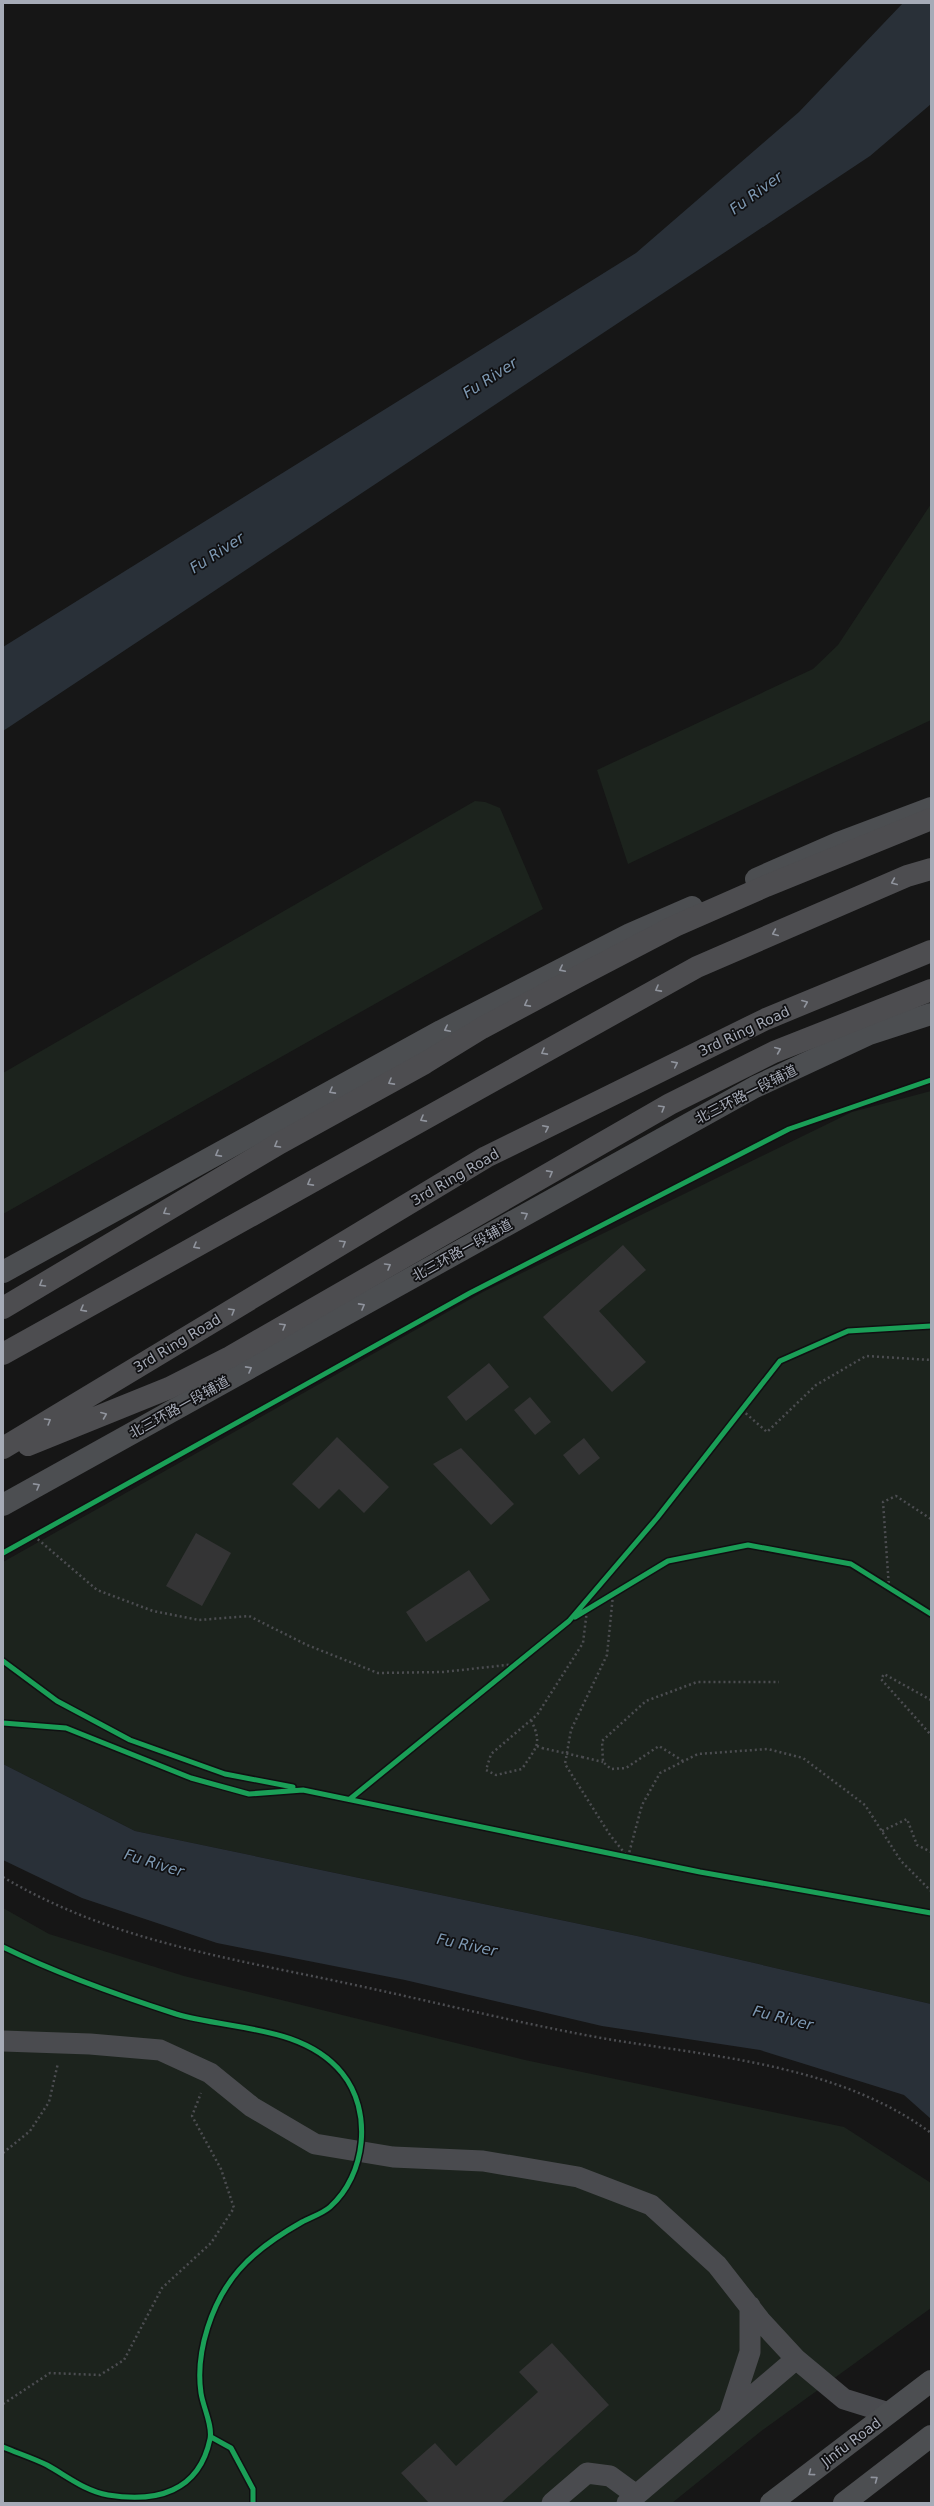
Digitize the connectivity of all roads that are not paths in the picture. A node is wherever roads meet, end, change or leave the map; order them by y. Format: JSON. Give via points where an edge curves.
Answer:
{"nodes":[{"id":1,"x":931,"y":808,"type":"edge"},
{"id":2,"x":931,"y":819,"type":"edge"},
{"id":3,"x":931,"y":869,"type":"edge"},
{"id":4,"x":931,"y":951,"type":"edge"},
{"id":5,"x":931,"y":990,"type":"edge"},
{"id":6,"x":931,"y":1014,"type":"edge"},
{"id":7,"x":3,"y":1272,"type":"edge"},
{"id":8,"x":3,"y":1308,"type":"edge"},
{"id":9,"x":3,"y":1354,"type":"edge"},
{"id":10,"x":3,"y":1448,"type":"edge"},
{"id":11,"x":3,"y":1455,"type":"edge"},
{"id":12,"x":3,"y":1505,"type":"edge"},
{"id":13,"x":3,"y":2041,"type":"edge"},
{"id":14,"x":750,"y":2306,"type":"junction"},
{"id":15,"x":796,"y":2359,"type":"junction"},
{"id":16,"x":931,"y":2381,"type":"edge"},
{"id":17,"x":889,"y":2413,"type":"junction"},
{"id":18,"x":729,"y":2416,"type":"junction"},
{"id":19,"x":931,"y":2436,"type":"edge"},
{"id":20,"x":632,"y":2499,"type":"edge"},
{"id":21,"x":552,"y":2503,"type":"edge"},
{"id":22,"x":771,"y":2503,"type":"edge"},
{"id":23,"x":844,"y":2503,"type":"edge"}],
"edges":[{"from":1,"to":7,"type":"main road","one_way":true,"via":[[838,843],[630,934],[441,1031]]},
{"from":2,"to":8,"type":"highway","one_way":true,"via":[[674,926],[482,1028],[425,1063],[280,1143]]},
{"from":3,"to":9,"type":"highway","one_way":true,"via":[[906,876],[697,967]]},
{"from":10,"to":4,"type":"highway","name":"3rd Ring Road","one_way":true,"via":[[486,1158],[766,1019]]},
{"from":11,"to":5,"type":"highway","one_way":true,"via":[[169,1388],[230,1357],[670,1104],[774,1052]]},
{"from":12,"to":6,"type":"main road","name":"北三环路一段辅道","one_way":true,"via":[[755,1087],[869,1034]]},
{"from":13,"to":14,"type":"lane","via":[[160,2050],[210,2073],[252,2107],[315,2144],[393,2157],[483,2161],[578,2177],[651,2205],[717,2265]]},
{"from":14,"to":15,"type":"lane"},
{"from":14,"to":18,"type":"lane","via":[[750,2352]]},
{"from":15,"to":17,"type":"lane","via":[[844,2398]]},
{"from":15,"to":18,"type":"lane"},
{"from":16,"to":17,"type":"main road","name":"Jinfu Road"},
{"from":17,"to":22,"type":"main road","name":"Jinfu Road","one_way":true},
{"from":18,"to":20,"type":"lane"},
{"from":23,"to":19,"type":"main road","one_way":true},
{"from":20,"to":21,"type":"lane","via":[[610,2476],[587,2473]]}]}
